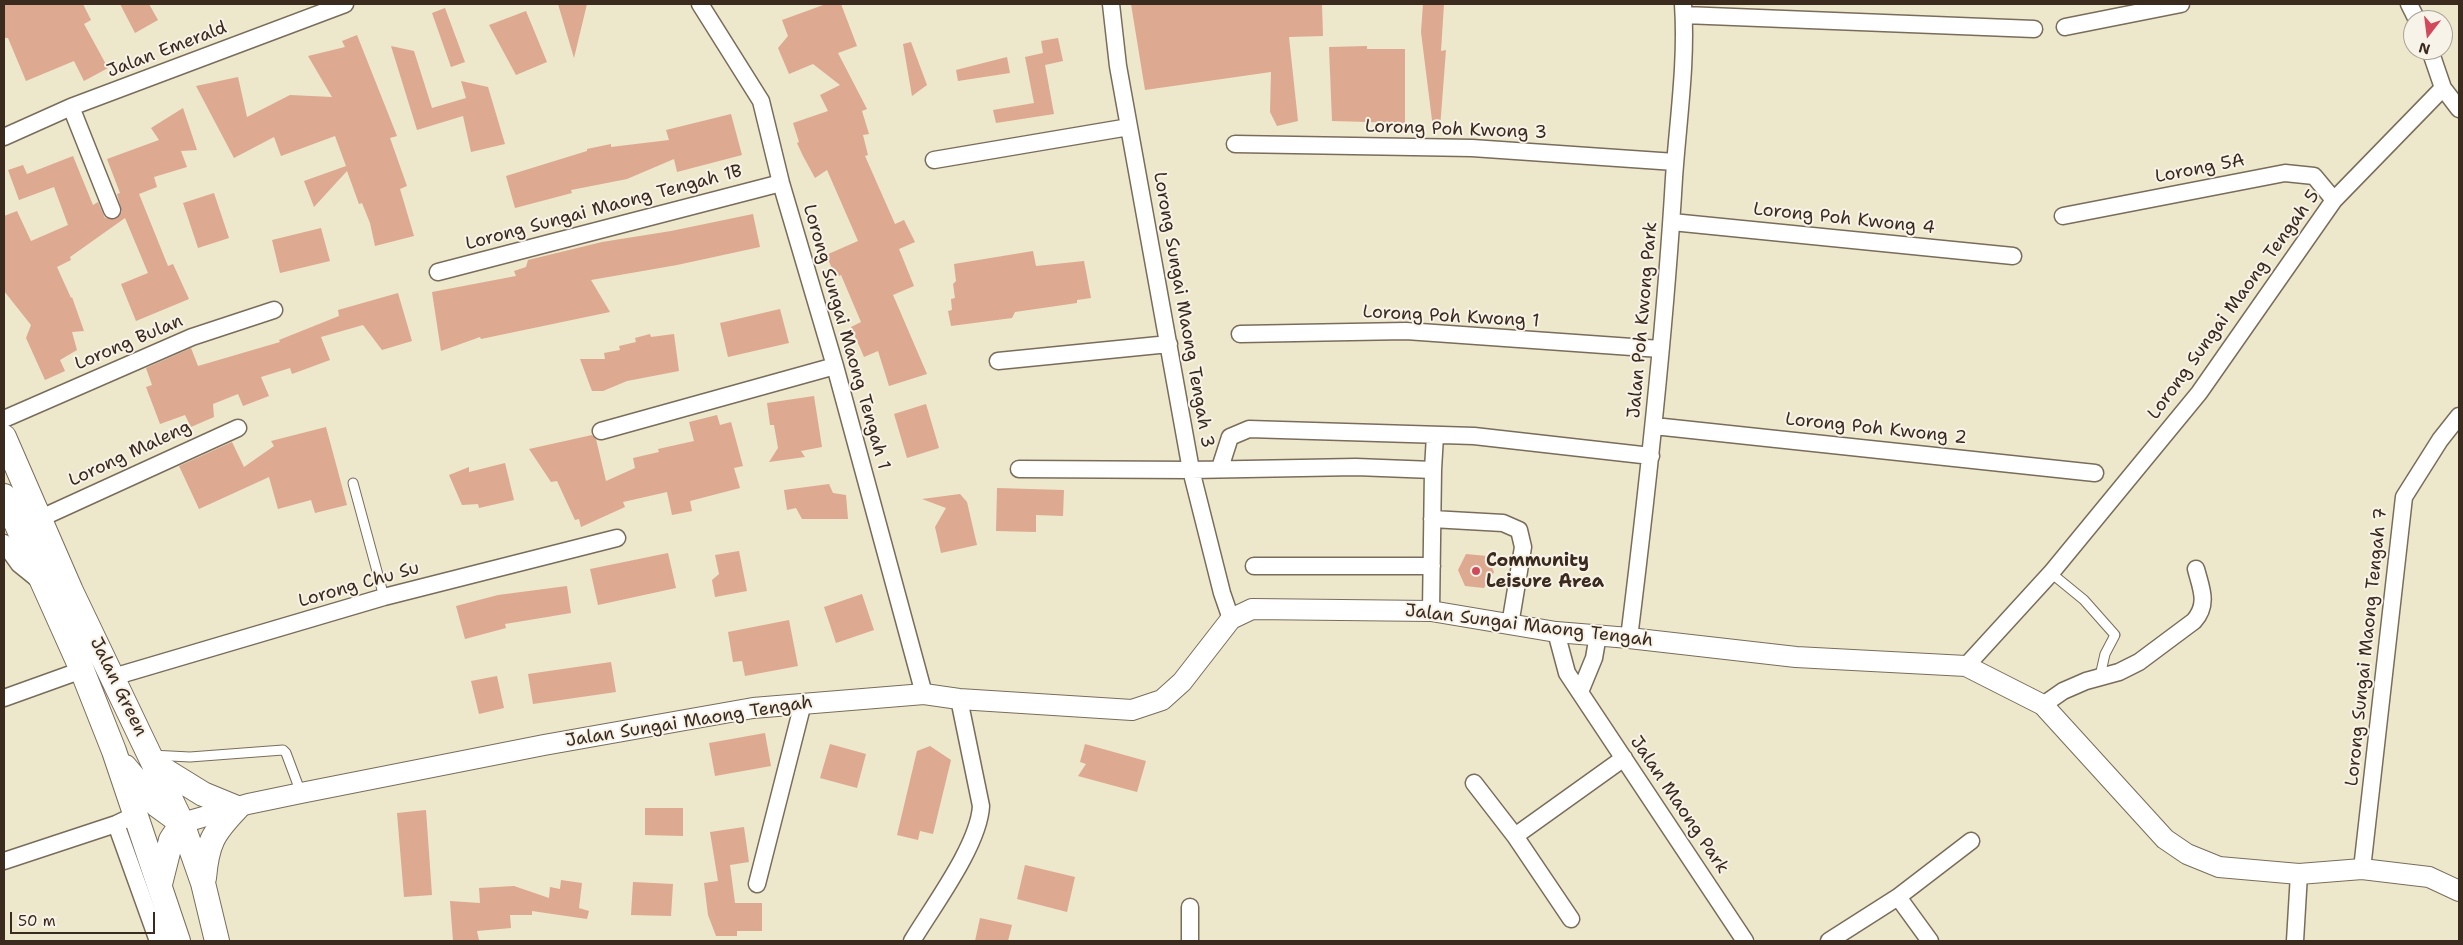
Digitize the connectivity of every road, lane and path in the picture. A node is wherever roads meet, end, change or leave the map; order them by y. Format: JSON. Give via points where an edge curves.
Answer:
{"nodes":[{"id":1,"x":345,"y":4,"type":"edge"},
{"id":2,"x":700,"y":4,"type":"edge"},
{"id":3,"x":1111,"y":4,"type":"edge"},
{"id":4,"x":2181,"y":4,"type":"edge"},
{"id":5,"x":1683,"y":9,"type":"edge"},
{"id":6,"x":312,"y":10,"type":"edge"},
{"id":7,"x":2065,"y":27,"type":"dead end"},
{"id":8,"x":2034,"y":29,"type":"dead end"},
{"id":9,"x":2433,"y":60,"type":"edge"},
{"id":10,"x":2443,"y":88,"type":"junction"},
{"id":11,"x":71,"y":107,"type":"junction"},
{"id":12,"x":2459,"y":109,"type":"edge"},
{"id":13,"x":1129,"y":127,"type":"junction"},
{"id":14,"x":4,"y":137,"type":"edge"},
{"id":15,"x":1235,"y":144,"type":"dead end"},
{"id":16,"x":934,"y":160,"type":"dead end"},
{"id":17,"x":1675,"y":162,"type":"junction"},
{"id":18,"x":780,"y":183,"type":"junction"},
{"id":19,"x":2334,"y":200,"type":"junction"},
{"id":20,"x":112,"y":210,"type":"dead end"},
{"id":21,"x":2063,"y":216,"type":"dead end"},
{"id":22,"x":1672,"y":222,"type":"junction"},
{"id":23,"x":2013,"y":256,"type":"dead end"},
{"id":24,"x":438,"y":272,"type":"dead end"},
{"id":25,"x":274,"y":310,"type":"dead end"},
{"id":26,"x":1240,"y":334,"type":"dead end"},
{"id":27,"x":1169,"y":344,"type":"junction"},
{"id":28,"x":1660,"y":349,"type":"junction"},
{"id":29,"x":998,"y":361,"type":"dead end"},
{"id":30,"x":835,"y":366,"type":"junction"},
{"id":31,"x":2459,"y":416,"type":"edge"},
{"id":32,"x":4,"y":419,"type":"edge"},
{"id":33,"x":1654,"y":426,"type":"junction"},
{"id":34,"x":238,"y":428,"type":"dead end"},
{"id":35,"x":601,"y":431,"type":"dead end"},
{"id":36,"x":1435,"y":435,"type":"junction"},
{"id":37,"x":4,"y":437,"type":"edge"},
{"id":38,"x":1651,"y":456,"type":"junction"},
{"id":39,"x":1220,"y":468,"type":"junction"},
{"id":40,"x":1019,"y":469,"type":"dead end"},
{"id":41,"x":1192,"y":470,"type":"junction"},
{"id":42,"x":1433,"y":470,"type":"junction"},
{"id":43,"x":2095,"y":473,"type":"dead end"},
{"id":44,"x":353,"y":483,"type":"dead end"},
{"id":45,"x":4,"y":496,"type":"edge"},
{"id":46,"x":40,"y":518,"type":"junction"},
{"id":47,"x":1432,"y":519,"type":"junction"},
{"id":48,"x":617,"y":538,"type":"dead end"},
{"id":49,"x":4,"y":543,"type":"edge"},
{"id":50,"x":1254,"y":566,"type":"dead end"},
{"id":51,"x":1432,"y":566,"type":"junction"},
{"id":52,"x":2196,"y":568,"type":"dead end"},
{"id":53,"x":2052,"y":573,"type":"junction"},
{"id":54,"x":44,"y":584,"type":"junction"},
{"id":55,"x":384,"y":597,"type":"junction"},
{"id":56,"x":1431,"y":611,"type":"junction"},
{"id":57,"x":1231,"y":619,"type":"junction"},
{"id":58,"x":1510,"y":625,"type":"junction"},
{"id":59,"x":1556,"y":632,"type":"junction"},
{"id":60,"x":1598,"y":636,"type":"junction"},
{"id":61,"x":1630,"y":638,"type":"junction"},
{"id":62,"x":1966,"y":666,"type":"junction"},
{"id":63,"x":82,"y":670,"type":"junction"},
{"id":64,"x":2100,"y":676,"type":"junction"},
{"id":65,"x":113,"y":677,"type":"junction"},
{"id":66,"x":1580,"y":692,"type":"junction"},
{"id":67,"x":924,"y":694,"type":"junction"},
{"id":68,"x":4,"y":698,"type":"edge"},
{"id":69,"x":959,"y":699,"type":"junction"},
{"id":70,"x":803,"y":703,"type":"junction"},
{"id":71,"x":2043,"y":705,"type":"junction"},
{"id":72,"x":114,"y":751,"type":"junction"},
{"id":73,"x":1624,"y":758,"type":"junction"},
{"id":74,"x":153,"y":760,"type":"junction"},
{"id":75,"x":1474,"y":783,"type":"dead end"},
{"id":76,"x":301,"y":794,"type":"junction"},
{"id":77,"x":237,"y":808,"type":"junction"},
{"id":78,"x":126,"y":819,"type":"junction"},
{"id":79,"x":182,"y":823,"type":"junction"},
{"id":80,"x":1515,"y":836,"type":"junction"},
{"id":81,"x":1972,"y":841,"type":"dead end"},
{"id":82,"x":4,"y":861,"type":"edge"},
{"id":83,"x":2362,"y":869,"type":"junction"},
{"id":84,"x":2299,"y":874,"type":"junction"},
{"id":85,"x":203,"y":883,"type":"junction"},
{"id":86,"x":757,"y":884,"type":"dead end"},
{"id":87,"x":160,"y":885,"type":"junction"},
{"id":88,"x":2459,"y":891,"type":"edge"},
{"id":89,"x":1898,"y":897,"type":"junction"},
{"id":90,"x":1190,"y":907,"type":"dead end"},
{"id":91,"x":1571,"y":919,"type":"dead end"},
{"id":92,"x":158,"y":941,"type":"edge"},
{"id":93,"x":178,"y":941,"type":"edge"},
{"id":94,"x":217,"y":941,"type":"edge"},
{"id":95,"x":912,"y":941,"type":"edge"},
{"id":96,"x":1190,"y":941,"type":"edge"},
{"id":97,"x":1745,"y":941,"type":"edge"},
{"id":98,"x":1829,"y":941,"type":"edge"},
{"id":99,"x":1930,"y":941,"type":"edge"},
{"id":100,"x":2295,"y":941,"type":"edge"}],
"edges":[{"from":1,"to":6,"type":"street","name":"Jalan Emerald"},
{"from":2,"to":18,"type":"street","name":"Lorong Sungai Maong Tengah 1","via":[[761,101]]},
{"from":3,"to":13,"type":"street","name":"Lorong Sungai Maong Tengah 3"},
{"from":4,"to":7,"type":"street"},
{"from":5,"to":8,"type":"street"},
{"from":5,"to":17,"type":"street","name":"Jalan Poh Kwong Park","via":[[1682,88]]},
{"from":6,"to":11,"type":"street","name":"Jalan Emerald"},
{"from":9,"to":10,"type":"street"},
{"from":10,"to":12,"type":"street"},
{"from":10,"to":19,"type":"street","name":"Lorong Sungai Maong Tengah 5"},
{"from":11,"to":14,"type":"street","name":"Jalan Emerald"},
{"from":11,"to":20,"type":"street"},
{"from":13,"to":16,"type":"street"},
{"from":13,"to":27,"type":"street","name":"Lorong Sungai Maong Tengah 3"},
{"from":15,"to":17,"type":"street","name":"Lorong Poh Kwong 3","via":[[1472,148]]},
{"from":17,"to":22,"type":"street","name":"Jalan Poh Kwong Park"},
{"from":18,"to":24,"type":"street","name":"Lorong Sungai Maong Tengah 1B"},
{"from":18,"to":30,"type":"street","name":"Lorong Sungai Maong Tengah 1"},
{"from":19,"to":21,"type":"street","name":"Lorong 5A","via":[[2314,176],[2285,173]]},
{"from":19,"to":53,"type":"street","name":"Lorong Sungai Maong Tengah 5","via":[[2199,393]]},
{"from":22,"to":23,"type":"street","name":"Lorong Poh Kwong 4"},
{"from":22,"to":28,"type":"street","name":"Jalan Poh Kwong Park"},
{"from":25,"to":32,"type":"street","name":"Lorong Bulan","via":[[192,336]]},
{"from":26,"to":28,"type":"street","name":"Lorong Poh Kwong 1","via":[[1406,331]]},
{"from":27,"to":29,"type":"street"},
{"from":27,"to":41,"type":"street","name":"Lorong Sungai Maong Tengah 3"},
{"from":28,"to":33,"type":"street","name":"Jalan Poh Kwong Park"},
{"from":30,"to":35,"type":"street"},
{"from":30,"to":67,"type":"street","name":"Lorong Sungai Maong Tengah 1"},
{"from":31,"to":83,"type":"street","name":"Lorong Sungai Maong Tengah 7","via":[[2404,498]]},
{"from":33,"to":38,"type":"street","name":"Jalan Poh Kwong Park"},
{"from":33,"to":43,"type":"street","name":"Lorong Poh Kwong 2"},
{"from":34,"to":46,"type":"street","name":"Lorong Maleng"},
{"from":36,"to":38,"type":"street","via":[[1474,436]]},
{"from":36,"to":39,"type":"street","via":[[1249,429],[1230,438]]},
{"from":36,"to":42,"type":"street"},
{"from":37,"to":46,"type":"main road","name":"Jalan Green"},
{"from":38,"to":61,"type":"street","name":"Jalan Poh Kwong Park"},
{"from":39,"to":41,"type":"street"},
{"from":39,"to":42,"type":"street"},
{"from":40,"to":41,"type":"street"},
{"from":41,"to":57,"type":"street","name":"Lorong Sungai Maong Tengah 3"},
{"from":42,"to":47,"type":"street"},
{"from":44,"to":55,"type":"lane"},
{"from":45,"to":54,"type":"main road","name":"Jalan Green"},
{"from":46,"to":65,"type":"main road","name":"Jalan Green"},
{"from":47,"to":51,"type":"street"},
{"from":47,"to":58,"type":"street","via":[[1503,523],[1519,530],[1523,547]]},
{"from":48,"to":55,"type":"street","name":"Lorong Chu Su"},
{"from":49,"to":54,"type":"street","via":[[19,564]]},
{"from":50,"to":51,"type":"street"},
{"from":51,"to":56,"type":"street"},
{"from":52,"to":64,"type":"street","via":[[2204,601],[2201,613],[2194,621],[2139,662]]},
{"from":53,"to":62,"type":"street","name":"Lorong Sungai Maong Tengah 5"},
{"from":53,"to":64,"type":"lane","via":[[2084,600],[2115,635],[2105,654]]},
{"from":54,"to":63,"type":"main road","name":"Jalan Green"},
{"from":55,"to":65,"type":"street","name":"Lorong Chu Su"},
{"from":56,"to":57,"type":"street","name":"Jalan Sungai Maong Tengah","via":[[1252,610]]},
{"from":56,"to":58,"type":"street","name":"Jalan Sungai Maong Tengah"},
{"from":57,"to":69,"type":"street","name":"Jalan Sungai Maong Tengah","via":[[1182,682],[1162,700],[1132,710]]},
{"from":58,"to":59,"type":"street","name":"Jalan Sungai Maong Tengah"},
{"from":59,"to":60,"type":"street","name":"Jalan Sungai Maong Tengah"},
{"from":59,"to":66,"type":"street","name":"Jalan Maong Park","via":[[1568,673]]},
{"from":60,"to":61,"type":"street","name":"Jalan Sungai Maong Tengah"},
{"from":60,"to":66,"type":"street","via":[[1594,658]]},
{"from":61,"to":62,"type":"street","name":"Jalan Sungai Maong Tengah","via":[[1796,657]]},
{"from":62,"to":71,"type":"street","name":"Jalan Sungai Maong Tengah"},
{"from":63,"to":68,"type":"street"},
{"from":63,"to":72,"type":"main road","name":"Jalan Green"},
{"from":64,"to":71,"type":"street","via":[[2063,691]]},
{"from":65,"to":74,"type":"main road","name":"Jalan Green"},
{"from":66,"to":73,"type":"street","name":"Jalan Maong Park"},
{"from":67,"to":69,"type":"street","name":"Jalan Sungai Maong Tengah"},
{"from":67,"to":70,"type":"street","name":"Jalan Sungai Maong Tengah"},
{"from":69,"to":95,"type":"street","via":[[981,806],[980,819],[974,839]]},
{"from":70,"to":76,"type":"street","name":"Jalan Sungai Maong Tengah","via":[[754,708],[544,745]]},
{"from":70,"to":86,"type":"street"},
{"from":71,"to":84,"type":"street","name":"Jalan Sungai Maong Tengah","via":[[2165,838],[2187,854],[2219,867]]},
{"from":72,"to":78,"type":"main road","name":"Jalan Green"},
{"from":72,"to":79,"type":"main road","via":[[139,786],[157,805]]},
{"from":73,"to":80,"type":"street"},
{"from":73,"to":97,"type":"street","name":"Jalan Maong Park"},
{"from":74,"to":76,"type":"lane","via":[[283,750]]},
{"from":74,"to":77,"type":"main road","via":[[202,794]]},
{"from":74,"to":79,"type":"main road","name":"Jalan Green"},
{"from":75,"to":80,"type":"street"},
{"from":76,"to":77,"type":"street","name":"Jalan Sungai Maong Tengah"},
{"from":77,"to":79,"type":"street","name":"Jalan Sungai Maong Tengah"},
{"from":77,"to":85,"type":"main road","via":[[218,828],[206,852]]},
{"from":78,"to":82,"type":"street"},
{"from":78,"to":87,"type":"main road","name":"Jalan Green"},
{"from":78,"to":92,"type":"street"},
{"from":79,"to":85,"type":"main road","name":"Jalan Green"},
{"from":79,"to":87,"type":"main road","via":[[171,840]]},
{"from":80,"to":91,"type":"street"},
{"from":81,"to":89,"type":"street"},
{"from":83,"to":84,"type":"street","name":"Jalan Sungai Maong Tengah"},
{"from":83,"to":88,"type":"street","name":"Jalan Sungai Maong Tengah","via":[[2429,877]]},
{"from":84,"to":100,"type":"street"},
{"from":85,"to":94,"type":"main road","name":"Jalan Green"},
{"from":87,"to":93,"type":"main road","name":"Jalan Green"},
{"from":89,"to":98,"type":"street"},
{"from":89,"to":99,"type":"street"},
{"from":90,"to":96,"type":"street"}]}
